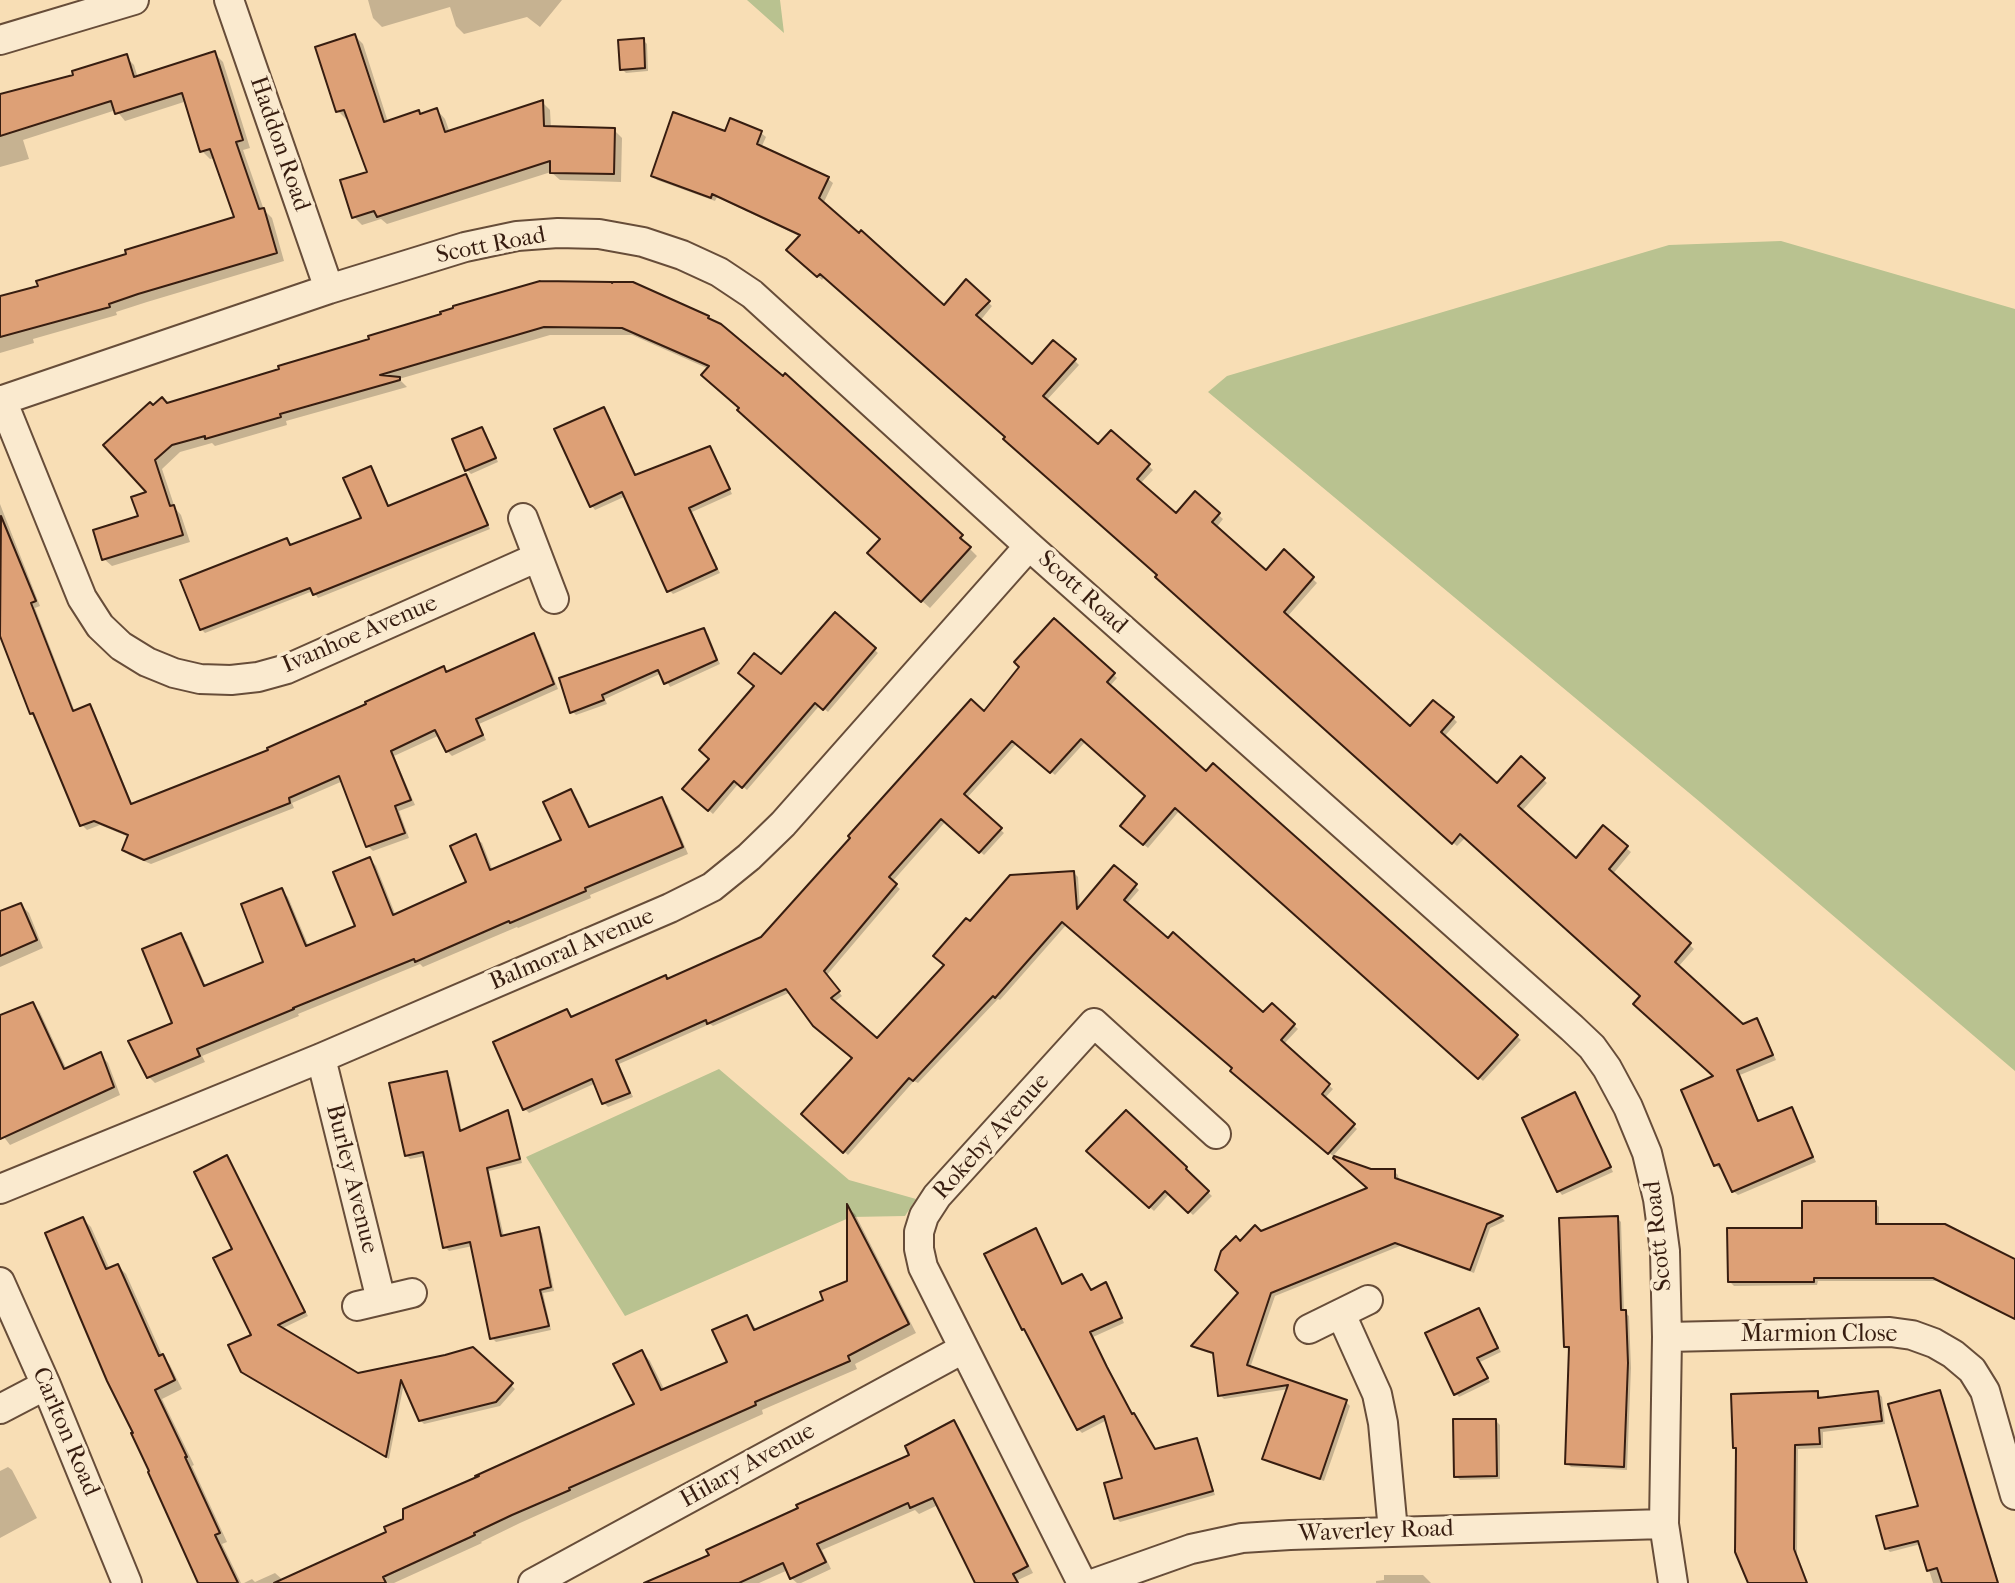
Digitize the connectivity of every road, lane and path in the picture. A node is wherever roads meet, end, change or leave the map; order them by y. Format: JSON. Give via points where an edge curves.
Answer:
{"nodes":[{"id":1,"x":134,"y":0,"type":"edge"},
{"id":2,"x":229,"y":0,"type":"edge"},
{"id":3,"x":0,"y":40,"type":"edge"},
{"id":4,"x":329,"y":289,"type":"junction"},
{"id":5,"x":1,"y":400,"type":"edge"},
{"id":6,"x":523,"y":518,"type":"dead end"},
{"id":7,"x":1029,"y":546,"type":"junction"},
{"id":8,"x":538,"y":557,"type":"junction"},
{"id":9,"x":554,"y":599,"type":"dead end"},
{"id":10,"x":321,"y":1058,"type":"junction"},
{"id":11,"x":1216,"y":1134,"type":"dead end"},
{"id":12,"x":0,"y":1189,"type":"edge"},
{"id":13,"x":0,"y":1282,"type":"edge"},
{"id":14,"x":412,"y":1293,"type":"dead end"},
{"id":15,"x":1368,"y":1300,"type":"dead end"},
{"id":16,"x":1341,"y":1314,"type":"junction"},
{"id":17,"x":1309,"y":1329,"type":"dead end"},
{"id":18,"x":1667,"y":1337,"type":"junction"},
{"id":19,"x":963,"y":1349,"type":"junction"},
{"id":20,"x":46,"y":1385,"type":"junction"},
{"id":21,"x":0,"y":1409,"type":"edge"},
{"id":22,"x":2015,"y":1495,"type":"edge"},
{"id":23,"x":1664,"y":1524,"type":"junction"},
{"id":24,"x":1393,"y":1531,"type":"junction"},
{"id":25,"x":127,"y":1583,"type":"edge"},
{"id":26,"x":535,"y":1583,"type":"edge"},
{"id":27,"x":1082,"y":1583,"type":"edge"},
{"id":28,"x":1095,"y":1583,"type":"edge"},
{"id":29,"x":1673,"y":1583,"type":"edge"}],
"edges":[{"from":1,"to":3,"type":"street"},
{"from":2,"to":4,"type":"street","name":"Haddon Road"},
{"from":4,"to":5,"type":"street","name":"Scott Road"},
{"from":4,"to":7,"type":"street","name":"Scott Road","via":[[517,236],[599,234],[682,255],[752,294]]},
{"from":5,"to":8,"type":"street","name":"Ivanhoe Avenue","via":[[82,598],[121,646],[174,673],[231,680],[287,669]]},
{"from":6,"to":8,"type":"street"},
{"from":7,"to":10,"type":"street","name":"Balmoral Avenue","via":[[783,824],[712,887]]},
{"from":7,"to":18,"type":"street","name":"Scott Road","via":[[1592,1047],[1628,1107],[1647,1153],[1665,1251]]},
{"from":8,"to":9,"type":"street"},
{"from":10,"to":12,"type":"street","name":"Balmoral Avenue"},
{"from":10,"to":14,"type":"street","name":"Burley Avenue","via":[[369,1303]]},
{"from":11,"to":19,"type":"street","name":"Rokeby Avenue","via":[[1094,1023],[924,1216],[919,1232],[923,1267]]},
{"from":13,"to":20,"type":"street","name":"Carlton Road"},
{"from":15,"to":16,"type":"street"},
{"from":16,"to":17,"type":"street"},
{"from":16,"to":24,"type":"street","via":[[1377,1394]]},
{"from":18,"to":22,"type":"street","name":"Marmion Close","via":[[1890,1332],[1934,1343],[1972,1370],[1985,1391]]},
{"from":18,"to":23,"type":"street","name":"Scott Road"},
{"from":19,"to":26,"type":"street","name":"Hilary Avenue"},
{"from":19,"to":27,"type":"street","name":"Rokeby Avenue"},
{"from":20,"to":21,"type":"street"},
{"from":20,"to":25,"type":"street","name":"Carlton Road"},
{"from":23,"to":24,"type":"street","name":"Waverley Road"},
{"from":23,"to":29,"type":"street","name":"Scott Road"},
{"from":24,"to":28,"type":"street","name":"Waverley Road","via":[[1242,1538],[1191,1549]]}]}
